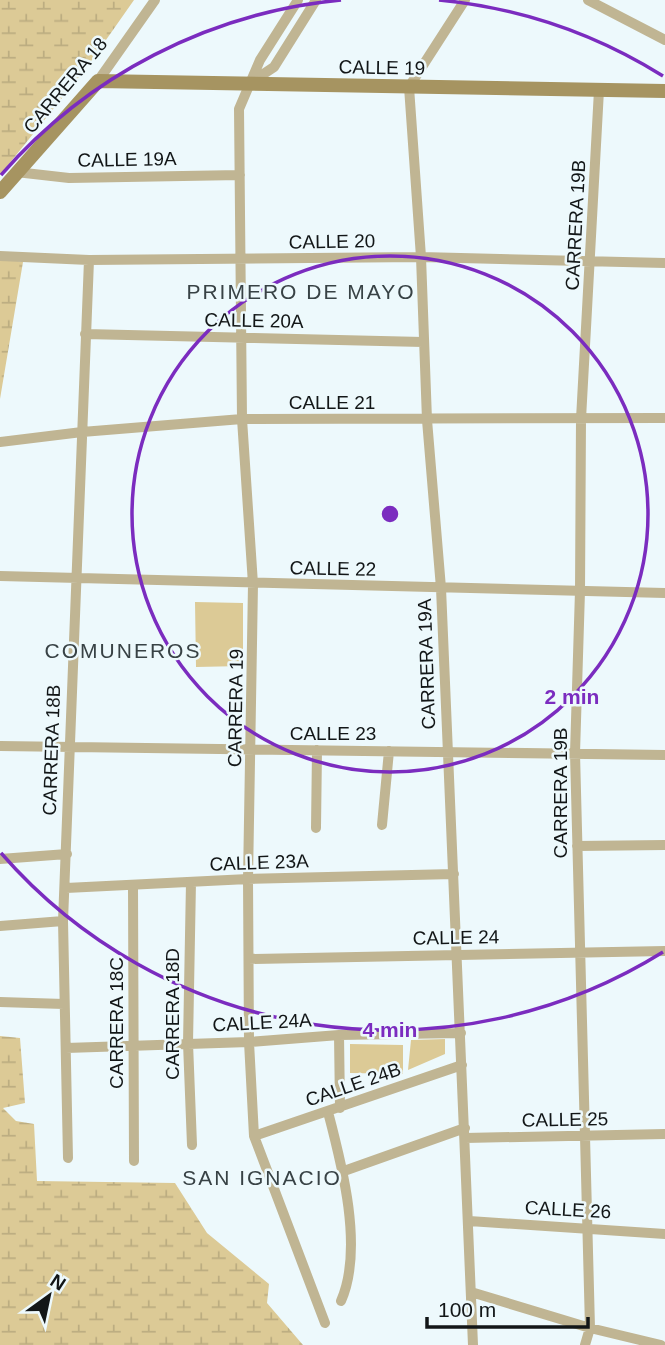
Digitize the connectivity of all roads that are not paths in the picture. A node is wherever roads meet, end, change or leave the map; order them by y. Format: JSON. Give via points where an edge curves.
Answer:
{"nodes":[{"id":1,"x":155,"y":0,"type":"edge"},
{"id":2,"x":298,"y":0,"type":"edge"},
{"id":3,"x":316,"y":0,"type":"edge"},
{"id":4,"x":465,"y":0,"type":"edge"},
{"id":5,"x":588,"y":0,"type":"edge"},
{"id":6,"x":665,"y":40,"type":"edge"},
{"id":7,"x":98,"y":81,"type":"junction"},
{"id":8,"x":249,"y":83,"type":"junction"},
{"id":9,"x":409,"y":87,"type":"junction"},
{"id":10,"x":599,"y":90,"type":"junction"},
{"id":11,"x":665,"y":91,"type":"edge"},
{"id":12,"x":16,"y":172,"type":"junction"},
{"id":13,"x":240,"y":175,"type":"junction"},
{"id":14,"x":0,"y":192,"type":"edge"},
{"id":15,"x":0,"y":256,"type":"edge"},
{"id":16,"x":421,"y":257,"type":"junction"},
{"id":17,"x":89,"y":260,"type":"junction"},
{"id":18,"x":241,"y":260,"type":"junction"},
{"id":19,"x":591,"y":262,"type":"junction"},
{"id":20,"x":665,"y":263,"type":"edge"},
{"id":21,"x":85,"y":334,"type":"junction"},
{"id":22,"x":242,"y":336,"type":"junction"},
{"id":23,"x":423,"y":342,"type":"junction"},
{"id":24,"x":665,"y":418,"type":"edge"},
{"id":25,"x":243,"y":419,"type":"junction"},
{"id":26,"x":581,"y":419,"type":"junction"},
{"id":27,"x":427,"y":420,"type":"junction"},
{"id":28,"x":82,"y":432,"type":"junction"},
{"id":29,"x":0,"y":443,"type":"edge"},
{"id":30,"x":0,"y":576,"type":"edge"},
{"id":31,"x":75,"y":578,"type":"junction"},
{"id":32,"x":253,"y":584,"type":"junction"},
{"id":33,"x":441,"y":588,"type":"junction"},
{"id":34,"x":580,"y":591,"type":"junction"},
{"id":35,"x":665,"y":593,"type":"edge"},
{"id":36,"x":0,"y":746,"type":"edge"},
{"id":37,"x":68,"y":747,"type":"junction"},
{"id":38,"x":317,"y":750,"type":"junction"},
{"id":39,"x":252,"y":751,"type":"junction"},
{"id":40,"x":389,"y":751,"type":"junction"},
{"id":41,"x":446,"y":752,"type":"junction"},
{"id":42,"x":575,"y":753,"type":"junction"},
{"id":43,"x":665,"y":755,"type":"edge"},
{"id":44,"x":382,"y":825,"type":"dead end"},
{"id":45,"x":316,"y":828,"type":"dead end"},
{"id":46,"x":665,"y":845,"type":"edge"},
{"id":47,"x":577,"y":846,"type":"junction"},
{"id":48,"x":67,"y":854,"type":"junction"},
{"id":49,"x":0,"y":859,"type":"edge"},
{"id":50,"x":454,"y":874,"type":"junction"},
{"id":51,"x":248,"y":879,"type":"junction"},
{"id":52,"x":191,"y":882,"type":"junction"},
{"id":53,"x":133,"y":885,"type":"junction"},
{"id":54,"x":66,"y":888,"type":"junction"},
{"id":55,"x":63,"y":921,"type":"junction"},
{"id":56,"x":0,"y":926,"type":"edge"},
{"id":57,"x":665,"y":951,"type":"edge"},
{"id":58,"x":580,"y":952,"type":"junction"},
{"id":59,"x":456,"y":955,"type":"junction"},
{"id":60,"x":248,"y":959,"type":"junction"},
{"id":61,"x":0,"y":1002,"type":"edge"},
{"id":62,"x":64,"y":1004,"type":"junction"},
{"id":63,"x":461,"y":1033,"type":"junction"},
{"id":64,"x":339,"y":1035,"type":"junction"},
{"id":65,"x":188,"y":1042,"type":"junction"},
{"id":66,"x":249,"y":1042,"type":"junction"},
{"id":67,"x":133,"y":1045,"type":"junction"},
{"id":68,"x":66,"y":1048,"type":"junction"},
{"id":69,"x":462,"y":1065,"type":"junction"},
{"id":70,"x":340,"y":1108,"type":"junction"},
{"id":71,"x":328,"y":1112,"type":"junction"},
{"id":72,"x":465,"y":1133,"type":"junction"},
{"id":73,"x":665,"y":1134,"type":"edge"},
{"id":74,"x":254,"y":1136,"type":"junction"},
{"id":75,"x":586,"y":1136,"type":"junction"},
{"id":76,"x":192,"y":1145,"type":"dead end"},
{"id":77,"x":68,"y":1158,"type":"dead end"},
{"id":78,"x":134,"y":1161,"type":"dead end"},
{"id":79,"x":344,"y":1171,"type":"junction"},
{"id":80,"x":469,"y":1222,"type":"junction"},
{"id":81,"x":588,"y":1227,"type":"junction"},
{"id":82,"x":665,"y":1234,"type":"edge"},
{"id":83,"x":471,"y":1292,"type":"junction"},
{"id":84,"x":341,"y":1301,"type":"dead end"},
{"id":85,"x":325,"y":1323,"type":"dead end"},
{"id":86,"x":590,"y":1328,"type":"junction"},
{"id":87,"x":473,"y":1345,"type":"edge"},
{"id":88,"x":585,"y":1345,"type":"edge"},
{"id":89,"x":661,"y":1345,"type":"edge"}],
"edges":[{"from":1,"to":7,"type":"street","name":"CARRERA 18"},
{"from":2,"to":8,"type":"street","name":"CARRERA 19"},
{"from":3,"to":8,"type":"street","via":[[274,67]]},
{"from":4,"to":9,"type":"street"},
{"from":5,"to":6,"type":"street"},
{"from":7,"to":8,"type":"main road","name":"CALLE 19"},
{"from":7,"to":12,"type":"main road","name":"CARRERA 18"},
{"from":8,"to":9,"type":"main road","name":"CALLE 19"},
{"from":8,"to":13,"type":"street","name":"CARRERA 19","via":[[239,109]]},
{"from":9,"to":10,"type":"main road","name":"CALLE 19"},
{"from":9,"to":16,"type":"street","name":"CARRERA 19A"},
{"from":10,"to":11,"type":"main road","name":"CALLE 19"},
{"from":10,"to":19,"type":"street","name":"CARRERA 19B"},
{"from":12,"to":13,"type":"street","name":"CALLE 19A","via":[[69,178]]},
{"from":12,"to":14,"type":"main road","name":"CARRERA 18"},
{"from":13,"to":18,"type":"street","name":"CARRERA 19"},
{"from":15,"to":17,"type":"street","name":"CALLE 20"},
{"from":16,"to":18,"type":"street","name":"CALLE 20"},
{"from":16,"to":19,"type":"street","name":"CALLE 20"},
{"from":16,"to":23,"type":"street","name":"CARRERA 19A"},
{"from":17,"to":18,"type":"street","name":"CALLE 20"},
{"from":17,"to":21,"type":"street","name":"CARRERA 18B"},
{"from":18,"to":22,"type":"street","name":"CARRERA 19"},
{"from":19,"to":20,"type":"street","name":"CALLE 20"},
{"from":19,"to":26,"type":"street","name":"CARRERA 19B"},
{"from":21,"to":22,"type":"street","name":"CALLE 20A"},
{"from":21,"to":28,"type":"street","name":"CARRERA 18B"},
{"from":22,"to":23,"type":"street","name":"CALLE 20A"},
{"from":22,"to":25,"type":"street","name":"CARRERA 19"},
{"from":23,"to":27,"type":"street","name":"CARRERA 19A"},
{"from":24,"to":26,"type":"street","name":"CALLE 21"},
{"from":25,"to":27,"type":"street","name":"CALLE 21"},
{"from":25,"to":28,"type":"street","name":"CALLE 21"},
{"from":25,"to":32,"type":"street","name":"CARRERA 19"},
{"from":26,"to":27,"type":"street","name":"CALLE 21"},
{"from":26,"to":34,"type":"street","name":"CARRERA 19B"},
{"from":27,"to":33,"type":"street","name":"CARRERA 19A"},
{"from":28,"to":29,"type":"street","name":"CALLE 21"},
{"from":28,"to":31,"type":"street","name":"CARRERA 18B"},
{"from":30,"to":31,"type":"street","name":"CALLE 22"},
{"from":31,"to":32,"type":"street","name":"CALLE 22"},
{"from":31,"to":37,"type":"street","name":"CARRERA 18B"},
{"from":32,"to":33,"type":"street","name":"CALLE 22"},
{"from":32,"to":39,"type":"street","name":"CARRERA 19"},
{"from":33,"to":34,"type":"street","name":"CALLE 22"},
{"from":33,"to":41,"type":"street","name":"CARRERA 19A"},
{"from":34,"to":35,"type":"street","name":"CALLE 22"},
{"from":34,"to":42,"type":"street","name":"CARRERA 19B"},
{"from":36,"to":37,"type":"street","name":"CALLE 23"},
{"from":37,"to":39,"type":"street","name":"CALLE 23"},
{"from":37,"to":48,"type":"street","name":"CARRERA 18B"},
{"from":38,"to":39,"type":"street","name":"CALLE 23"},
{"from":38,"to":40,"type":"street","name":"CALLE 23"},
{"from":38,"to":45,"type":"street"},
{"from":39,"to":51,"type":"street","name":"CARRERA 19"},
{"from":40,"to":41,"type":"street","name":"CALLE 23"},
{"from":40,"to":44,"type":"street"},
{"from":41,"to":42,"type":"street","name":"CALLE 23"},
{"from":41,"to":50,"type":"street","name":"CARRERA 19A"},
{"from":42,"to":43,"type":"street","name":"CALLE 23"},
{"from":42,"to":47,"type":"street","name":"CARRERA 19B"},
{"from":46,"to":47,"type":"street"},
{"from":47,"to":58,"type":"street","name":"CARRERA 19B"},
{"from":48,"to":49,"type":"street"},
{"from":48,"to":54,"type":"street","name":"CARRERA 18B"},
{"from":50,"to":51,"type":"street","name":"CALLE 23A"},
{"from":50,"to":59,"type":"street","name":"CARRERA 19A"},
{"from":51,"to":52,"type":"street","name":"CALLE 23A"},
{"from":51,"to":60,"type":"street","name":"CARRERA 19"},
{"from":52,"to":53,"type":"street","name":"CALLE 23A"},
{"from":52,"to":65,"type":"street","name":"CARRERA 18D"},
{"from":53,"to":54,"type":"street","name":"CALLE 23A"},
{"from":53,"to":67,"type":"street","name":"CARRERA 18C"},
{"from":54,"to":55,"type":"street","name":"CARRERA 18B"},
{"from":55,"to":56,"type":"street"},
{"from":55,"to":62,"type":"street","name":"CARRERA 18B"},
{"from":57,"to":58,"type":"street","name":"CALLE 24"},
{"from":58,"to":59,"type":"street","name":"CALLE 24"},
{"from":58,"to":75,"type":"street","name":"CARRERA 19B"},
{"from":59,"to":60,"type":"street","name":"CALLE 24"},
{"from":59,"to":63,"type":"street","name":"CARRERA 19A"},
{"from":60,"to":66,"type":"street","name":"CARRERA 19"},
{"from":61,"to":62,"type":"street"},
{"from":62,"to":68,"type":"street","name":"CARRERA 18B"},
{"from":63,"to":64,"type":"street","name":"CALLE 24A"},
{"from":63,"to":69,"type":"street","name":"CARRERA 19A"},
{"from":64,"to":66,"type":"street","name":"CALLE 24A"},
{"from":64,"to":70,"type":"street"},
{"from":65,"to":66,"type":"street","name":"CALLE 24A"},
{"from":65,"to":67,"type":"street","name":"CALLE 24A"},
{"from":65,"to":76,"type":"street","name":"CARRERA 18D"},
{"from":66,"to":74,"type":"street","name":"CARRERA 19"},
{"from":67,"to":68,"type":"street","name":"CALLE 24A"},
{"from":67,"to":78,"type":"street","name":"CARRERA 18C"},
{"from":68,"to":77,"type":"street","name":"CARRERA 18B"},
{"from":69,"to":70,"type":"street","name":"CALLE 24B"},
{"from":69,"to":72,"type":"street","name":"CARRERA 19A"},
{"from":70,"to":71,"type":"street","name":"CALLE 24B"},
{"from":71,"to":74,"type":"street","name":"CALLE 24B"},
{"from":71,"to":79,"type":"street"},
{"from":72,"to":75,"type":"street","name":"CALLE 25"},
{"from":72,"to":79,"type":"street","name":"CALLE 25"},
{"from":72,"to":80,"type":"street","name":"CARRERA 19A"},
{"from":73,"to":75,"type":"street","name":"CALLE 25"},
{"from":74,"to":85,"type":"street","name":"CARRERA 19"},
{"from":75,"to":81,"type":"street","name":"CARRERA 19B"},
{"from":79,"to":84,"type":"street","via":[[350,1272]]},
{"from":80,"to":81,"type":"street","name":"CALLE 26"},
{"from":80,"to":83,"type":"street","name":"CARRERA 19A"},
{"from":81,"to":82,"type":"street","name":"CALLE 26"},
{"from":81,"to":86,"type":"street","name":"CARRERA 19B"},
{"from":83,"to":86,"type":"street"},
{"from":83,"to":87,"type":"street","name":"CARRERA 19A"},
{"from":86,"to":88,"type":"street","name":"CARRERA 19B"},
{"from":86,"to":89,"type":"street"}]}
